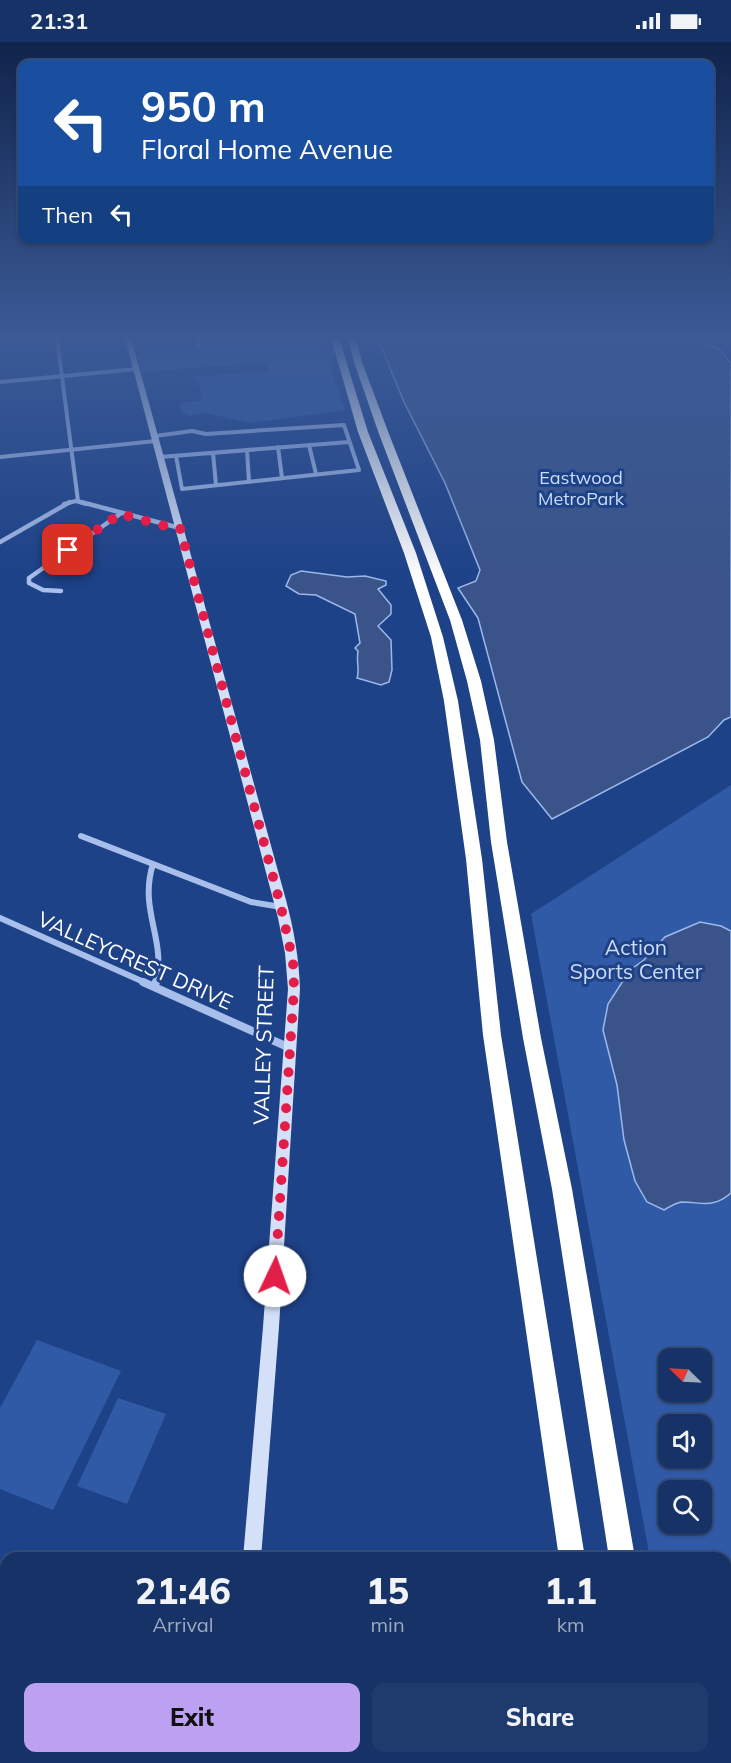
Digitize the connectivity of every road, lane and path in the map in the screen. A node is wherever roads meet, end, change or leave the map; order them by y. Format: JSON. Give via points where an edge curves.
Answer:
{"nodes":[{"id":1,"x":67,"y":418,"type":"edge"},
{"id":2,"x":151,"y":418,"type":"edge"},
{"id":3,"x":359,"y":418,"type":"edge"},
{"id":4,"x":378,"y":418,"type":"edge"},
{"id":5,"x":156,"y":438,"type":"junction"},
{"id":6,"x":350,"y":442,"type":"junction"},
{"id":7,"x":309,"y":445,"type":"junction"},
{"id":8,"x":278,"y":447,"type":"junction"},
{"id":9,"x":71,"y":450,"type":"junction"},
{"id":10,"x":247,"y":450,"type":"junction"},
{"id":11,"x":213,"y":453,"type":"junction"},
{"id":12,"x":176,"y":456,"type":"junction"},
{"id":13,"x":0,"y":457,"type":"edge"},
{"id":14,"x":160,"y":457,"type":"junction"},
{"id":15,"x":316,"y":474,"type":"junction"},
{"id":16,"x":282,"y":478,"type":"junction"},
{"id":17,"x":249,"y":482,"type":"junction"},
{"id":18,"x":216,"y":485,"type":"junction"},
{"id":19,"x":78,"y":501,"type":"junction"},
{"id":20,"x":120,"y":514,"type":"junction"},
{"id":21,"x":180,"y":528,"type":"junction"},
{"id":22,"x":1,"y":540,"type":"edge"},
{"id":23,"x":61,"y":591,"type":"dead end"},
{"id":24,"x":81,"y":836,"type":"dead end"},
{"id":25,"x":153,"y":864,"type":"junction"},
{"id":26,"x":281,"y":907,"type":"junction"},
{"id":27,"x":0,"y":918,"type":"edge"},
{"id":28,"x":154,"y":987,"type":"junction"},
{"id":29,"x":290,"y":1048,"type":"junction"},
{"id":30,"x":252,"y":1552,"type":"edge"},
{"id":31,"x":571,"y":1552,"type":"edge"},
{"id":32,"x":621,"y":1552,"type":"edge"}],
"edges":[{"from":1,"to":9,"type":"street"},
{"from":2,"to":5,"type":"street","name":"VALLEY STREET"},
{"from":3,"to":31,"type":"highway","via":[[410,553],[434,627],[451,701],[474,859],[492,1035]]},
{"from":4,"to":32,"type":"highway","via":[[456,620],[487,740],[499,842]]},
{"from":5,"to":6,"type":"street","via":[[192,430],[206,434],[344,425]]},
{"from":5,"to":9,"type":"street"},
{"from":5,"to":14,"type":"street","name":"VALLEY STREET"},
{"from":6,"to":7,"type":"street"},
{"from":6,"to":15,"type":"street","via":[[359,470]]},
{"from":7,"to":8,"type":"street"},
{"from":7,"to":15,"type":"street"},
{"from":8,"to":10,"type":"street"},
{"from":8,"to":16,"type":"street"},
{"from":9,"to":13,"type":"street"},
{"from":9,"to":19,"type":"street"},
{"from":10,"to":11,"type":"street"},
{"from":10,"to":17,"type":"street"},
{"from":11,"to":12,"type":"street"},
{"from":11,"to":18,"type":"street"},
{"from":12,"to":14,"type":"street"},
{"from":12,"to":18,"type":"street","via":[[182,489]]},
{"from":14,"to":21,"type":"street","name":"VALLEY STREET"},
{"from":15,"to":16,"type":"street"},
{"from":16,"to":17,"type":"street"},
{"from":17,"to":18,"type":"street"},
{"from":19,"to":20,"type":"street"},
{"from":19,"to":22,"type":"street","via":[[64,504]]},
{"from":20,"to":21,"type":"street"},
{"from":20,"to":23,"type":"street","via":[[29,578],[37,588]]},
{"from":21,"to":26,"type":"street","name":"VALLEY STREET"},
{"from":24,"to":25,"type":"street"},
{"from":25,"to":26,"type":"street","via":[[250,902]]},
{"from":25,"to":28,"type":"street","via":[[145,889],[159,972]]},
{"from":26,"to":29,"type":"street","name":"VALLEY STREET","via":[[294,979]]},
{"from":27,"to":28,"type":"street","name":"VALLEYCREST DRIVE"},
{"from":28,"to":29,"type":"street","name":"VALLEYCREST DRIVE"},
{"from":29,"to":30,"type":"street","name":"VALLEY STREET"}]}
